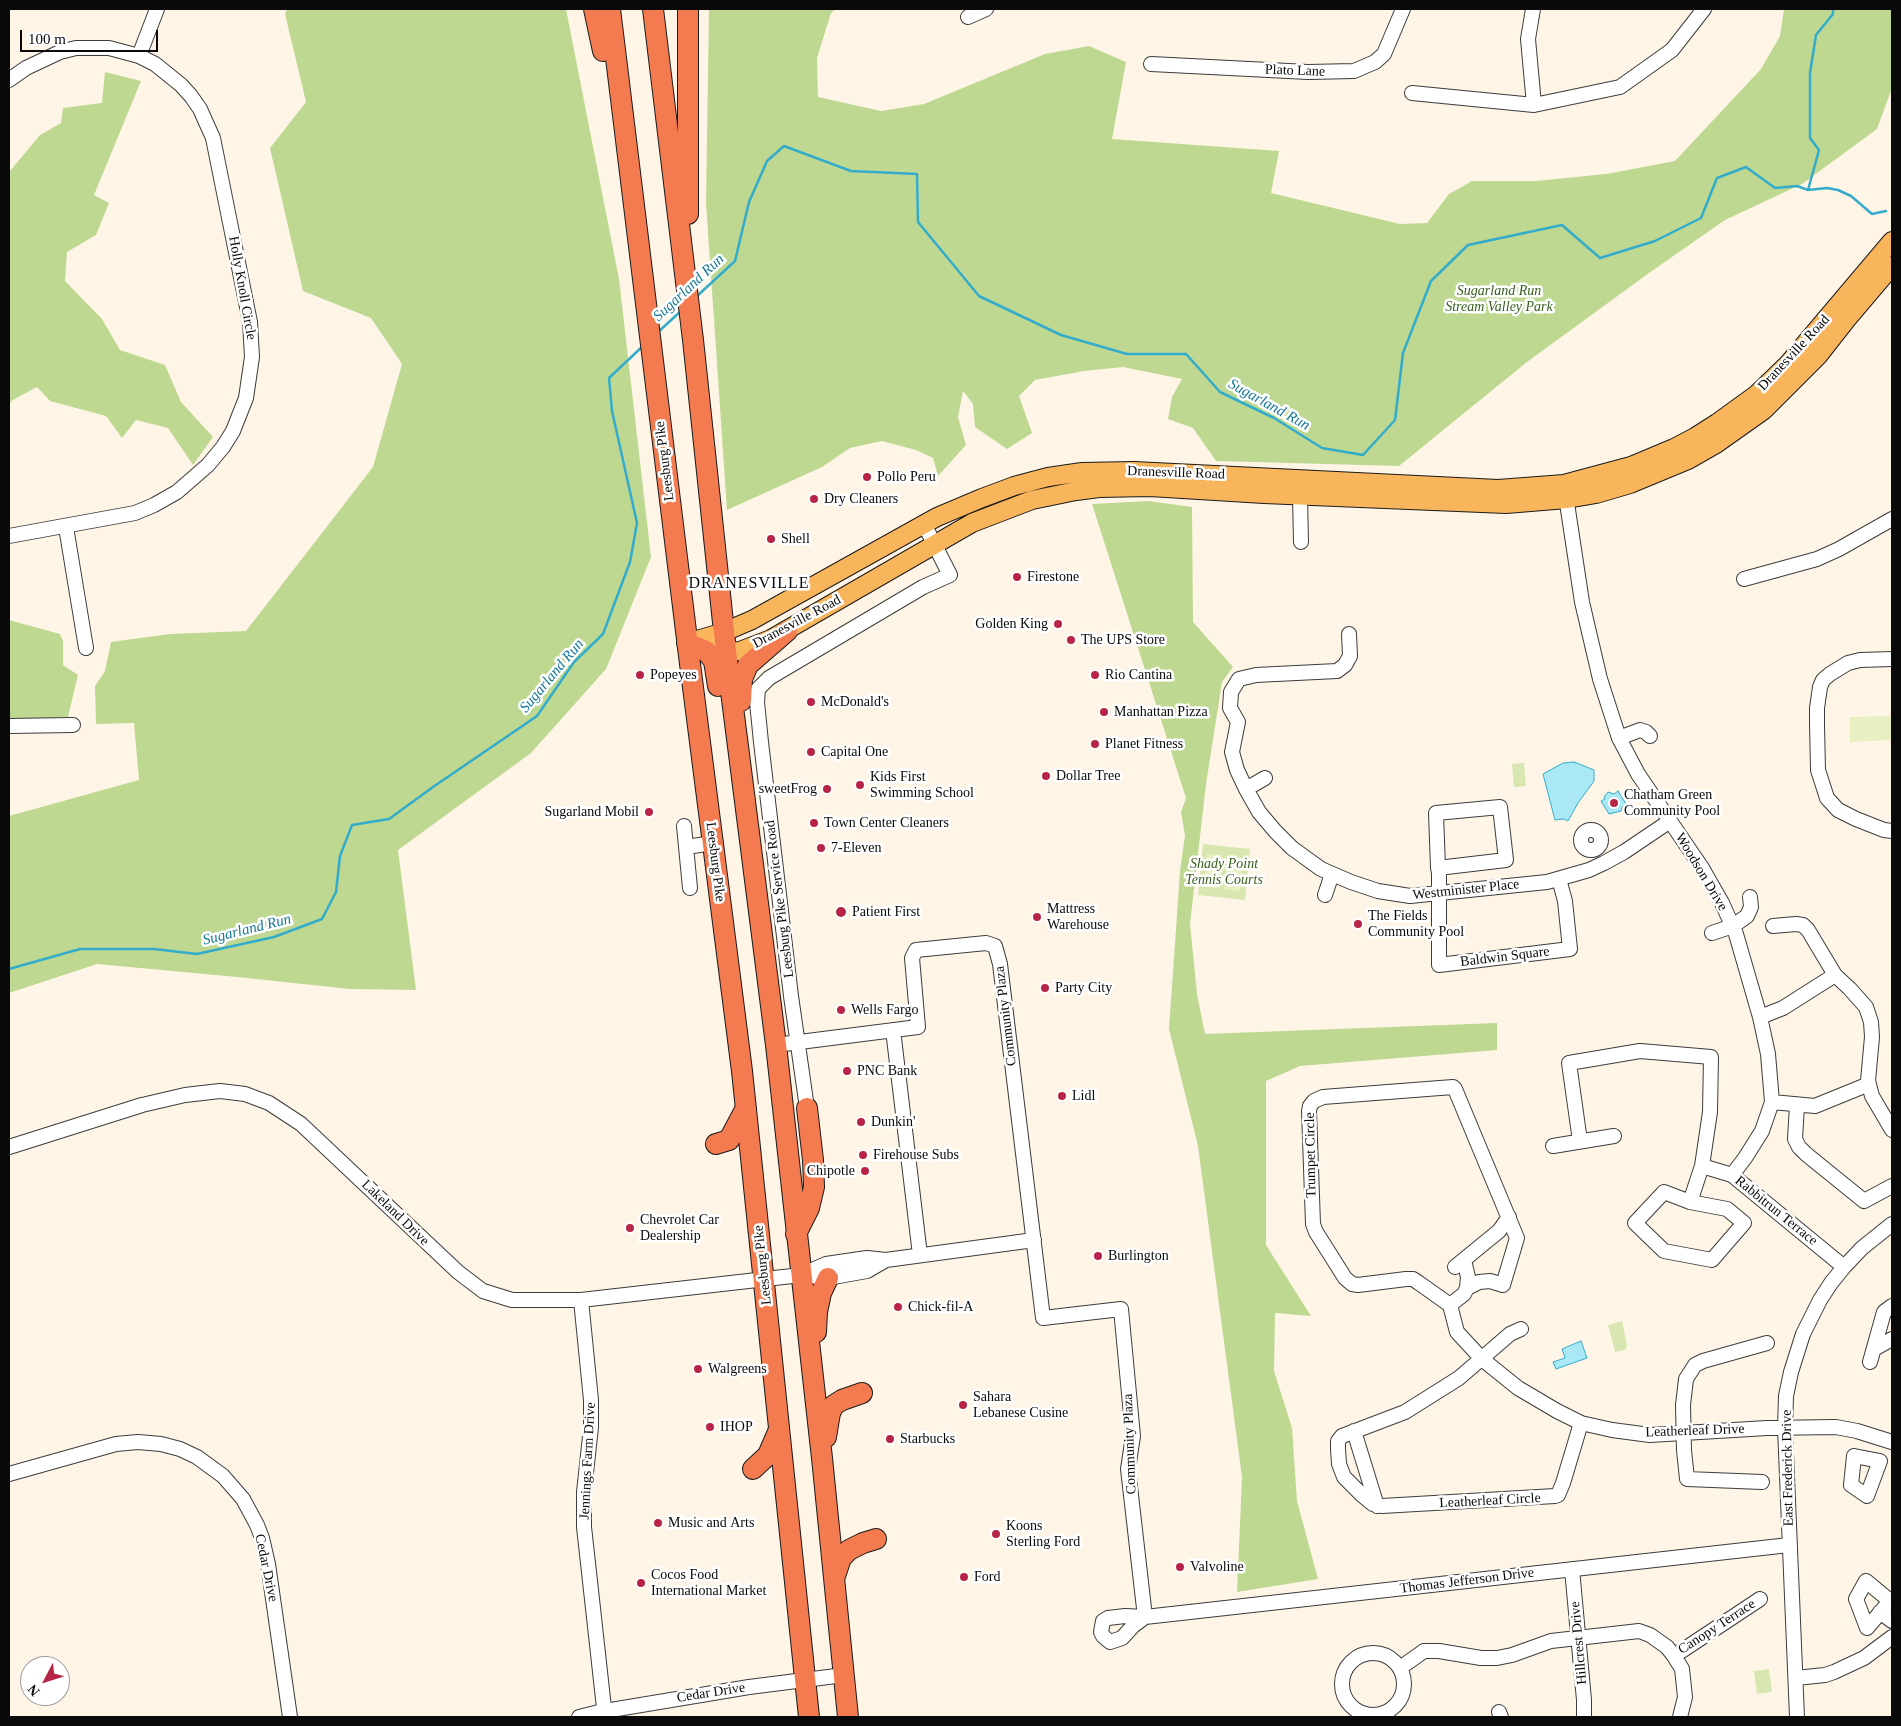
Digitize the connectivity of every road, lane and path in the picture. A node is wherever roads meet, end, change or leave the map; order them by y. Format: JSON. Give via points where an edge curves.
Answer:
{"nodes":[{"id":1,"x":157,"y":9,"type":"edge"},
{"id":2,"x":594,"y":9,"type":"edge"},
{"id":3,"x":610,"y":9,"type":"edge"},
{"id":4,"x":652,"y":9,"type":"edge"},
{"id":5,"x":688,"y":9,"type":"edge"},
{"id":6,"x":986,"y":9,"type":"edge"},
{"id":7,"x":1403,"y":9,"type":"edge"},
{"id":8,"x":1533,"y":9,"type":"edge"},
{"id":9,"x":1704,"y":9,"type":"edge"},
{"id":10,"x":968,"y":18,"type":"dead end"},
{"id":11,"x":139,"y":56,"type":"junction"},
{"id":12,"x":1152,"y":64,"type":"dead end"},
{"id":13,"x":9,"y":80,"type":"edge"},
{"id":14,"x":1412,"y":93,"type":"dead end"},
{"id":15,"x":1534,"y":105,"type":"junction"},
{"id":16,"x":1892,"y":240,"type":"edge"},
{"id":17,"x":641,"y":260,"type":"junction"},
{"id":18,"x":1892,"y":266,"type":"edge"},
{"id":19,"x":686,"y":284,"type":"junction"},
{"id":20,"x":1566,"y":492,"type":"junction"},
{"id":21,"x":1300,"y":496,"type":"junction"},
{"id":22,"x":1892,"y":520,"type":"edge"},
{"id":23,"x":924,"y":524,"type":"junction"},
{"id":24,"x":66,"y":527,"type":"junction"},
{"id":25,"x":9,"y":536,"type":"edge"},
{"id":26,"x":1301,"y":542,"type":"dead end"},
{"id":27,"x":935,"y":543,"type":"junction"},
{"id":28,"x":1744,"y":579,"type":"dead end"},
{"id":29,"x":786,"y":631,"type":"junction"},
{"id":30,"x":724,"y":632,"type":"junction"},
{"id":31,"x":1349,"y":634,"type":"dead end"},
{"id":32,"x":687,"y":643,"type":"junction"},
{"id":33,"x":86,"y":648,"type":"dead end"},
{"id":34,"x":727,"y":652,"type":"junction"},
{"id":35,"x":1892,"y":659,"type":"edge"},
{"id":36,"x":73,"y":724,"type":"dead end"},
{"id":37,"x":9,"y":726,"type":"edge"},
{"id":38,"x":1650,"y":736,"type":"dead end"},
{"id":39,"x":1620,"y":738,"type":"junction"},
{"id":40,"x":740,"y":760,"type":"junction"},
{"id":41,"x":1265,"y":778,"type":"dead end"},
{"id":42,"x":766,"y":784,"type":"junction"},
{"id":43,"x":743,"y":788,"type":"junction"},
{"id":44,"x":1246,"y":789,"type":"junction"},
{"id":45,"x":1670,"y":821,"type":"junction"},
{"id":46,"x":684,"y":826,"type":"dead end"},
{"id":47,"x":1892,"y":831,"type":"edge"},
{"id":48,"x":713,"y":843,"type":"junction"},
{"id":49,"x":686,"y":847,"type":"junction"},
{"id":50,"x":1595,"y":850,"type":"dead end"},
{"id":51,"x":1604,"y":864,"type":"junction"},
{"id":52,"x":1438,"y":868,"type":"junction"},
{"id":53,"x":1332,"y":874,"type":"junction"},
{"id":54,"x":1559,"y":879,"type":"junction"},
{"id":55,"x":690,"y":888,"type":"dead end"},
{"id":56,"x":1438,"y":894,"type":"junction"},
{"id":57,"x":1325,"y":895,"type":"dead end"},
{"id":58,"x":1750,"y":897,"type":"dead end"},
{"id":59,"x":1733,"y":926,"type":"junction"},
{"id":60,"x":1774,"y":926,"type":"dead end"},
{"id":61,"x":1712,"y":933,"type":"dead end"},
{"id":62,"x":762,"y":945,"type":"junction"},
{"id":63,"x":1835,"y":975,"type":"junction"},
{"id":64,"x":1760,"y":1017,"type":"junction"},
{"id":65,"x":893,"y":1030,"type":"junction"},
{"id":66,"x":797,"y":1042,"type":"junction"},
{"id":67,"x":776,"y":1044,"type":"junction"},
{"id":68,"x":1869,"y":1084,"type":"junction"},
{"id":69,"x":1772,"y":1102,"type":"junction"},
{"id":70,"x":1797,"y":1105,"type":"junction"},
{"id":71,"x":746,"y":1108,"type":"junction"},
{"id":72,"x":807,"y":1108,"type":"joint"},
{"id":73,"x":1892,"y":1130,"type":"edge"},
{"id":74,"x":1614,"y":1136,"type":"dead end"},
{"id":75,"x":1580,"y":1141,"type":"junction"},
{"id":76,"x":716,"y":1144,"type":"dead end"},
{"id":77,"x":1553,"y":1146,"type":"dead end"},
{"id":78,"x":9,"y":1147,"type":"edge"},
{"id":79,"x":1702,"y":1166,"type":"junction"},
{"id":80,"x":1732,"y":1175,"type":"junction"},
{"id":81,"x":1892,"y":1186,"type":"edge"},
{"id":82,"x":1690,"y":1202,"type":"junction"},
{"id":83,"x":1509,"y":1217,"type":"junction"},
{"id":84,"x":1892,"y":1224,"type":"edge"},
{"id":85,"x":796,"y":1234,"type":"junction"},
{"id":86,"x":1034,"y":1240,"type":"junction"},
{"id":87,"x":920,"y":1255,"type":"junction"},
{"id":88,"x":886,"y":1260,"type":"junction"},
{"id":89,"x":1844,"y":1267,"type":"junction"},
{"id":90,"x":801,"y":1275,"type":"junction"},
{"id":91,"x":828,"y":1278,"type":"junction"},
{"id":92,"x":765,"y":1280,"type":"junction"},
{"id":93,"x":1467,"y":1288,"type":"junction"},
{"id":94,"x":581,"y":1300,"type":"junction"},
{"id":95,"x":1450,"y":1305,"type":"junction"},
{"id":96,"x":1892,"y":1306,"type":"edge"},
{"id":97,"x":1521,"y":1329,"type":"dead end"},
{"id":98,"x":1892,"y":1339,"type":"edge"},
{"id":99,"x":1768,"y":1343,"type":"dead end"},
{"id":100,"x":1482,"y":1359,"type":"junction"},
{"id":101,"x":812,"y":1371,"type":"junction"},
{"id":102,"x":862,"y":1393,"type":"dead end"},
{"id":103,"x":1581,"y":1423,"type":"junction"},
{"id":104,"x":1785,"y":1428,"type":"junction"},
{"id":105,"x":779,"y":1430,"type":"junction"},
{"id":106,"x":1354,"y":1431,"type":"junction"},
{"id":107,"x":1684,"y":1433,"type":"junction"},
{"id":108,"x":1891,"y":1441,"type":"edge"},
{"id":109,"x":822,"y":1458,"type":"junction"},
{"id":110,"x":1880,"y":1461,"type":"dead end"},
{"id":111,"x":783,"y":1473,"type":"junction"},
{"id":112,"x":9,"y":1474,"type":"edge"},
{"id":113,"x":1762,"y":1482,"type":"dead end"},
{"id":114,"x":1377,"y":1506,"type":"junction"},
{"id":115,"x":827,"y":1511,"type":"junction"},
{"id":116,"x":1789,"y":1545,"type":"junction"},
{"id":117,"x":1572,"y":1569,"type":"junction"},
{"id":118,"x":834,"y":1580,"type":"junction"},
{"id":119,"x":1760,"y":1599,"type":"dead end"},
{"id":120,"x":1880,"y":1612,"type":"dead end"},
{"id":121,"x":1145,"y":1617,"type":"joint"},
{"id":122,"x":1892,"y":1621,"type":"edge"},
{"id":123,"x":1892,"y":1636,"type":"edge"},
{"id":124,"x":1578,"y":1638,"type":"junction"},
{"id":125,"x":1674,"y":1656,"type":"junction"},
{"id":126,"x":1400,"y":1668,"type":"junction"},
{"id":127,"x":844,"y":1675,"type":"junction"},
{"id":128,"x":1796,"y":1678,"type":"junction"},
{"id":129,"x":806,"y":1679,"type":"junction"},
{"id":130,"x":604,"y":1714,"type":"edge"},
{"id":131,"x":1683,"y":1716,"type":"edge"},
{"id":132,"x":290,"y":1717,"type":"edge"},
{"id":133,"x":579,"y":1717,"type":"edge"},
{"id":134,"x":809,"y":1717,"type":"edge"},
{"id":135,"x":848,"y":1717,"type":"edge"},
{"id":136,"x":1584,"y":1717,"type":"edge"},
{"id":137,"x":1797,"y":1717,"type":"edge"}],
"edges":[{"from":1,"to":11,"type":"street"},
{"from":2,"to":17,"type":"highway"},
{"from":3,"to":17,"type":"highway","name":"Leesburg Pike"},
{"from":4,"to":19,"type":"highway"},
{"from":5,"to":19,"type":"highway"},
{"from":6,"to":10,"type":"street"},
{"from":7,"to":12,"type":"street","name":"Plato Lane","via":[[1384,54],[1375,62],[1354,71],[1308,72]]},
{"from":8,"to":15,"type":"street","via":[[1528,39]]},
{"from":9,"to":15,"type":"street","via":[[1672,50],[1620,86]]},
{"from":11,"to":13,"type":"street","name":"Holly Knoll Circle","via":[[108,48],[76,48],[42,59]]},
{"from":11,"to":24,"type":"street","name":"Holly Knoll Circle","via":[[155,64],[181,85],[200,109],[212,138],[250,322],[250,377],[233,431],[193,480],[135,513]]},
{"from":14,"to":15,"type":"street"},
{"from":16,"to":20,"type":"main road","name":"Dranesville Road","via":[[1788,364],[1740,407],[1695,436],[1651,458],[1604,474]]},
{"from":17,"to":32,"type":"highway","name":"Leesburg Pike"},
{"from":18,"to":20,"type":"main road","name":"Dranesville Road","via":[[1803,373],[1764,410],[1739,428],[1688,460],[1622,486]]},
{"from":19,"to":30,"type":"highway"},
{"from":20,"to":21,"type":"main road","name":"Dranesville Road","via":[[1535,503],[1478,504]]},
{"from":20,"to":23,"type":"main road","name":"Dranesville Road","via":[[1134,470],[1082,472],[1014,486]]},
{"from":20,"to":39,"type":"street","name":"Woodson Drive","via":[[1582,602],[1600,679]]},
{"from":21,"to":26,"type":"street"},
{"from":21,"to":27,"type":"main road","name":"Dranesville Road","via":[[1150,487],[1099,488],[1032,500],[989,516]]},
{"from":22,"to":28,"type":"street","via":[[1817,560]]},
{"from":23,"to":27,"type":"street"},
{"from":23,"to":30,"type":"main road","name":"Dranesville Road","via":[[783,603]]},
{"from":24,"to":25,"type":"street","name":"Holly Knoll Circle"},
{"from":24,"to":33,"type":"street"},
{"from":27,"to":29,"type":"main road","name":"Dranesville Road"},
{"from":27,"to":42,"type":"street","name":"Leesburg Pike Service Road","via":[[950,575],[769,678],[758,689]]},
{"from":29,"to":34,"type":"main road","name":"Dranesville Road","via":[[751,648]]},
{"from":29,"to":40,"type":"highway","via":[[752,659],[744,672]]},
{"from":30,"to":32,"type":"main road","name":"Dranesville Road"},
{"from":30,"to":34,"type":"highway"},
{"from":31,"to":44,"type":"street","name":"Westminister Place","via":[[1350,656],[1337,671],[1256,675],[1240,679],[1231,692],[1230,708],[1238,722],[1232,752]]},
{"from":32,"to":34,"type":"main road","name":"Dranesville Road"},
{"from":32,"to":48,"type":"highway","name":"Leesburg Pike"},
{"from":32,"to":62,"type":"highway","via":[[706,652],[714,661],[745,878]]},
{"from":34,"to":40,"type":"highway"},
{"from":35,"to":47,"type":"street","via":[[1848,663],[1823,680],[1817,724],[1818,770],[1827,798],[1838,810]]},
{"from":36,"to":37,"type":"street"},
{"from":38,"to":39,"type":"street","via":[[1640,730]]},
{"from":39,"to":45,"type":"street","name":"Woodson Drive","via":[[1638,774]]},
{"from":40,"to":43,"type":"highway"},
{"from":41,"to":44,"type":"street"},
{"from":42,"to":43,"type":"street"},
{"from":42,"to":66,"type":"street","name":"Leesburg Pike Service Road"},
{"from":43,"to":62,"type":"highway"},
{"from":44,"to":53,"type":"street","name":"Westminister Place","via":[[1275,831],[1305,858]]},
{"from":45,"to":51,"type":"street","name":"Westminister Place"},
{"from":45,"to":59,"type":"street","name":"Woodson Drive","via":[[1711,882]]},
{"from":46,"to":49,"type":"street"},
{"from":48,"to":49,"type":"street"},
{"from":48,"to":71,"type":"highway","name":"Leesburg Pike"},
{"from":49,"to":55,"type":"street"},
{"from":50,"to":51,"type":"street"},
{"from":51,"to":54,"type":"street","name":"Westminister Place"},
{"from":52,"to":52,"type":"street","via":[[1436,813],[1500,807],[1506,860]]},
{"from":52,"to":56,"type":"street"},
{"from":53,"to":56,"type":"street","name":"Westminister Place","via":[[1395,894]]},
{"from":53,"to":57,"type":"street"},
{"from":54,"to":56,"type":"street","name":"Westminister Place"},
{"from":54,"to":56,"type":"street","name":"Baldwin Square","via":[[1565,901],[1570,949],[1439,965]]},
{"from":58,"to":59,"type":"street","via":[[1750,912]]},
{"from":59,"to":61,"type":"street"},
{"from":59,"to":64,"type":"street","name":"Woodson Drive"},
{"from":60,"to":63,"type":"street","via":[[1803,925]]},
{"from":62,"to":67,"type":"highway"},
{"from":63,"to":64,"type":"street","via":[[1784,1008]]},
{"from":63,"to":68,"type":"street","via":[[1866,1008],[1871,1022]]},
{"from":64,"to":69,"type":"street","name":"Woodson Drive","via":[[1768,1054]]},
{"from":65,"to":66,"type":"street","name":"Community Plaza"},
{"from":65,"to":86,"type":"street","name":"Community Plaza","via":[[918,1027],[912,958],[916,950],[986,943],[995,946],[1000,964]]},
{"from":65,"to":87,"type":"street"},
{"from":66,"to":67,"type":"street","name":"Community Plaza"},
{"from":66,"to":72,"type":"street","name":"Leesburg Pike Service Road"},
{"from":67,"to":85,"type":"highway"},
{"from":68,"to":70,"type":"street","via":[[1814,1106]]},
{"from":68,"to":73,"type":"street","via":[[1872,1096]]},
{"from":69,"to":70,"type":"street"},
{"from":69,"to":80,"type":"street","name":"Woodson Drive","via":[[1762,1131]]},
{"from":70,"to":81,"type":"street","via":[[1795,1139],[1806,1154],[1864,1201]]},
{"from":71,"to":76,"type":"highway","via":[[729,1140]]},
{"from":71,"to":92,"type":"highway","name":"Leesburg Pike"},
{"from":72,"to":85,"type":"highway","via":[[814,1188],[809,1208]]},
{"from":74,"to":75,"type":"street"},
{"from":75,"to":77,"type":"street"},
{"from":75,"to":79,"type":"street","via":[[1569,1063],[1640,1051],[1711,1057],[1710,1112]]},
{"from":78,"to":94,"type":"street","name":"Lakeland Drive","via":[[186,1094],[220,1091],[244,1094],[269,1103],[301,1124],[448,1264],[484,1291],[512,1300]]},
{"from":79,"to":80,"type":"street","name":"Rabbitrun Terrace"},
{"from":79,"to":82,"type":"street"},
{"from":80,"to":89,"type":"street","name":"Rabbitrun Terrace"},
{"from":82,"to":82,"type":"street","via":[[1727,1210],[1744,1223],[1712,1260],[1664,1251],[1635,1223],[1664,1192]]},
{"from":83,"to":93,"type":"street","via":[[1499,1232],[1460,1263],[1468,1277]]},
{"from":83,"to":93,"type":"street","name":"Trumpet Circle","via":[[1516,1234],[1516,1244],[1503,1285],[1490,1281]]},
{"from":83,"to":95,"type":"street","name":"Trumpet Circle","via":[[1455,1088],[1323,1097],[1311,1104],[1313,1224],[1345,1278],[1358,1285],[1413,1279]]},
{"from":84,"to":89,"type":"street","name":"East Frederick Drive"},
{"from":85,"to":90,"type":"highway"},
{"from":86,"to":87,"type":"street"},
{"from":86,"to":121,"type":"street","name":"Community Plaza","via":[[1043,1318],[1121,1309],[1133,1436],[1128,1469]]},
{"from":87,"to":88,"type":"street"},
{"from":88,"to":90,"type":"street","via":[[867,1258],[826,1264]]},
{"from":88,"to":91,"type":"street","via":[[867,1271]]},
{"from":89,"to":104,"type":"street","name":"East Frederick Drive","via":[[1820,1300],[1803,1334],[1786,1396]]},
{"from":90,"to":91,"type":"street"},
{"from":90,"to":92,"type":"street","name":"Lakeland Drive"},
{"from":90,"to":101,"type":"highway"},
{"from":91,"to":101,"type":"highway","via":[[817,1312]]},
{"from":92,"to":94,"type":"street","name":"Lakeland Drive"},
{"from":92,"to":105,"type":"highway","name":"Leesburg Pike"},
{"from":93,"to":95,"type":"street","name":"Trumpet Circle"},
{"from":94,"to":130,"type":"street","name":"Jennings Farm Drive","via":[[591,1400],[584,1520]]},
{"from":95,"to":100,"type":"street","name":"Leatherleaf Drive","via":[[1458,1332]]},
{"from":96,"to":98,"type":"street","via":[[1884,1312],[1872,1356]]},
{"from":97,"to":100,"type":"street","via":[[1510,1334]]},
{"from":99,"to":107,"type":"street","via":[[1695,1365],[1684,1388]]},
{"from":100,"to":103,"type":"street","name":"Leatherleaf Drive","via":[[1518,1388]]},
{"from":100,"to":106,"type":"street","via":[[1459,1378],[1404,1412]]},
{"from":101,"to":109,"type":"highway"},
{"from":102,"to":109,"type":"highway","via":[[842,1400],[832,1408]]},
{"from":103,"to":107,"type":"street","name":"Leatherleaf Drive","via":[[1650,1434]]},
{"from":103,"to":114,"type":"street","name":"Leatherleaf Circle","via":[[1558,1495]]},
{"from":104,"to":107,"type":"street","name":"Leatherleaf Drive"},
{"from":104,"to":108,"type":"street","name":"Leatherleaf Drive","via":[[1836,1428]]},
{"from":104,"to":116,"type":"street","name":"East Frederick Drive"},
{"from":105,"to":111,"type":"highway","name":"Leesburg Pike"},
{"from":105,"to":111,"type":"highway","via":[[768,1455],[753,1469]]},
{"from":106,"to":114,"type":"street"},
{"from":106,"to":114,"type":"street","via":[[1338,1441],[1341,1472],[1348,1483]]},
{"from":107,"to":113,"type":"street","via":[[1687,1479]]},
{"from":108,"to":110,"type":"street"},
{"from":109,"to":115,"type":"highway"},
{"from":111,"to":129,"type":"highway","name":"Leesburg Pike"},
{"from":112,"to":132,"type":"street","name":"Cedar Drive","via":[[116,1444],[138,1442],[180,1449],[223,1476],[251,1513],[263,1545]]},
{"from":115,"to":118,"type":"highway"},
{"from":115,"to":118,"type":"highway","via":[[833,1522],[848,1534],[876,1539],[844,1554]]},
{"from":116,"to":117,"type":"street","name":"Thomas Jefferson Drive"},
{"from":116,"to":128,"type":"street","name":"East Frederick Drive"},
{"from":117,"to":121,"type":"street","name":"Thomas Jefferson Drive"},
{"from":117,"to":124,"type":"street","name":"Hillcrest Drive"},
{"from":118,"to":127,"type":"highway"},
{"from":119,"to":125,"type":"street","name":"Canopy Terrace"},
{"from":120,"to":122,"type":"street"},
{"from":123,"to":128,"type":"street","via":[[1864,1658],[1834,1672]]},
{"from":124,"to":125,"type":"street","via":[[1639,1631],[1660,1642]]},
{"from":124,"to":126,"type":"street","via":[[1551,1641],[1497,1658],[1424,1652]]},
{"from":124,"to":136,"type":"street","name":"Hillcrest Drive"},
{"from":125,"to":131,"type":"street","via":[[1682,1669],[1684,1682]]},
{"from":126,"to":126,"type":"street","via":[[1384,1655],[1360,1656],[1345,1670],[1342,1692],[1347,1702],[1355,1710],[1374,1716],[1394,1708],[1401,1698],[1404,1683]]},
{"from":127,"to":129,"type":"street","name":"Cedar Drive"},
{"from":127,"to":135,"type":"highway"},
{"from":128,"to":137,"type":"street","name":"East Frederick Drive"},
{"from":129,"to":130,"type":"street","name":"Cedar Drive","via":[[739,1688]]},
{"from":129,"to":134,"type":"highway","name":"Leesburg Pike"},
{"from":130,"to":133,"type":"street","name":"Cedar Drive"}]}
